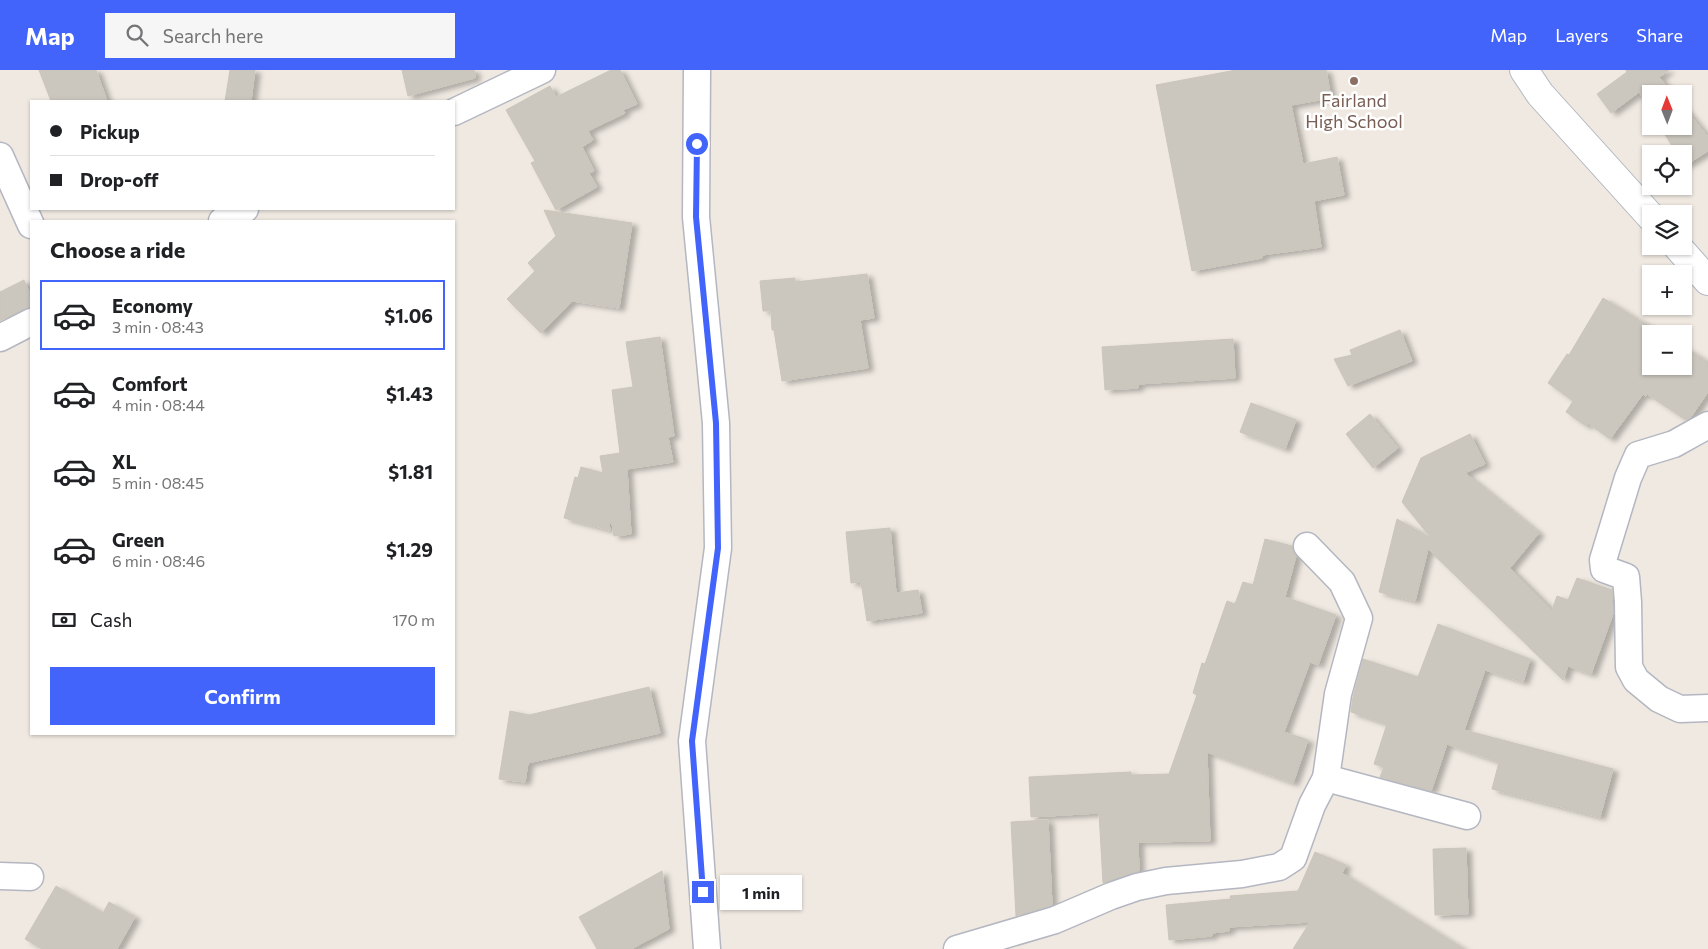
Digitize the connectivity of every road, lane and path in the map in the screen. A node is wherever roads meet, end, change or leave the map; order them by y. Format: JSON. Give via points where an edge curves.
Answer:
{"nodes":[{"id":1,"x":542,"y":70,"type":"edge"},
{"id":2,"x":697,"y":70,"type":"edge"},
{"id":3,"x":1524,"y":70,"type":"edge"},
{"id":4,"x":455,"y":112,"type":"edge"},
{"id":5,"x":0,"y":156,"type":"edge"},
{"id":6,"x":1642,"y":207,"type":"edge"},
{"id":7,"x":243,"y":210,"type":"edge"},
{"id":8,"x":224,"y":220,"type":"edge"},
{"id":9,"x":30,"y":223,"type":"edge"},
{"id":10,"x":1685,"y":255,"type":"edge"},
{"id":11,"x":1708,"y":281,"type":"edge"},
{"id":12,"x":30,"y":323,"type":"edge"},
{"id":13,"x":0,"y":338,"type":"edge"},
{"id":14,"x":1708,"y":425,"type":"edge"},
{"id":15,"x":1307,"y":546,"type":"dead end"},
{"id":16,"x":1708,"y":708,"type":"edge"},
{"id":17,"x":1326,"y":778,"type":"junction"},
{"id":18,"x":1467,"y":816,"type":"dead end"},
{"id":19,"x":0,"y":876,"type":"edge"},
{"id":20,"x":30,"y":877,"type":"dead end"},
{"id":21,"x":708,"y":949,"type":"edge"},
{"id":22,"x":957,"y":949,"type":"edge"}],
"edges":[{"from":1,"to":4,"type":"street"},
{"from":2,"to":21,"type":"street","via":[[696,217],[716,423],[718,548],[692,741]]},
{"from":3,"to":6,"type":"street","via":[[1540,94]]},
{"from":5,"to":9,"type":"street"},
{"from":7,"to":8,"type":"street"},
{"from":10,"to":11,"type":"street"},
{"from":12,"to":13,"type":"street"},
{"from":14,"to":16,"type":"street","via":[[1674,444],[1638,455],[1603,560],[1604,569],[1626,577],[1629,667],[1636,680],[1659,699],[1680,709]]},
{"from":15,"to":17,"type":"street","via":[[1342,582],[1359,618],[1338,694]]},
{"from":17,"to":18,"type":"street"},
{"from":17,"to":22,"type":"street","via":[[1292,858],[1279,867],[1136,887],[1054,920]]},
{"from":19,"to":20,"type":"street"}]}
